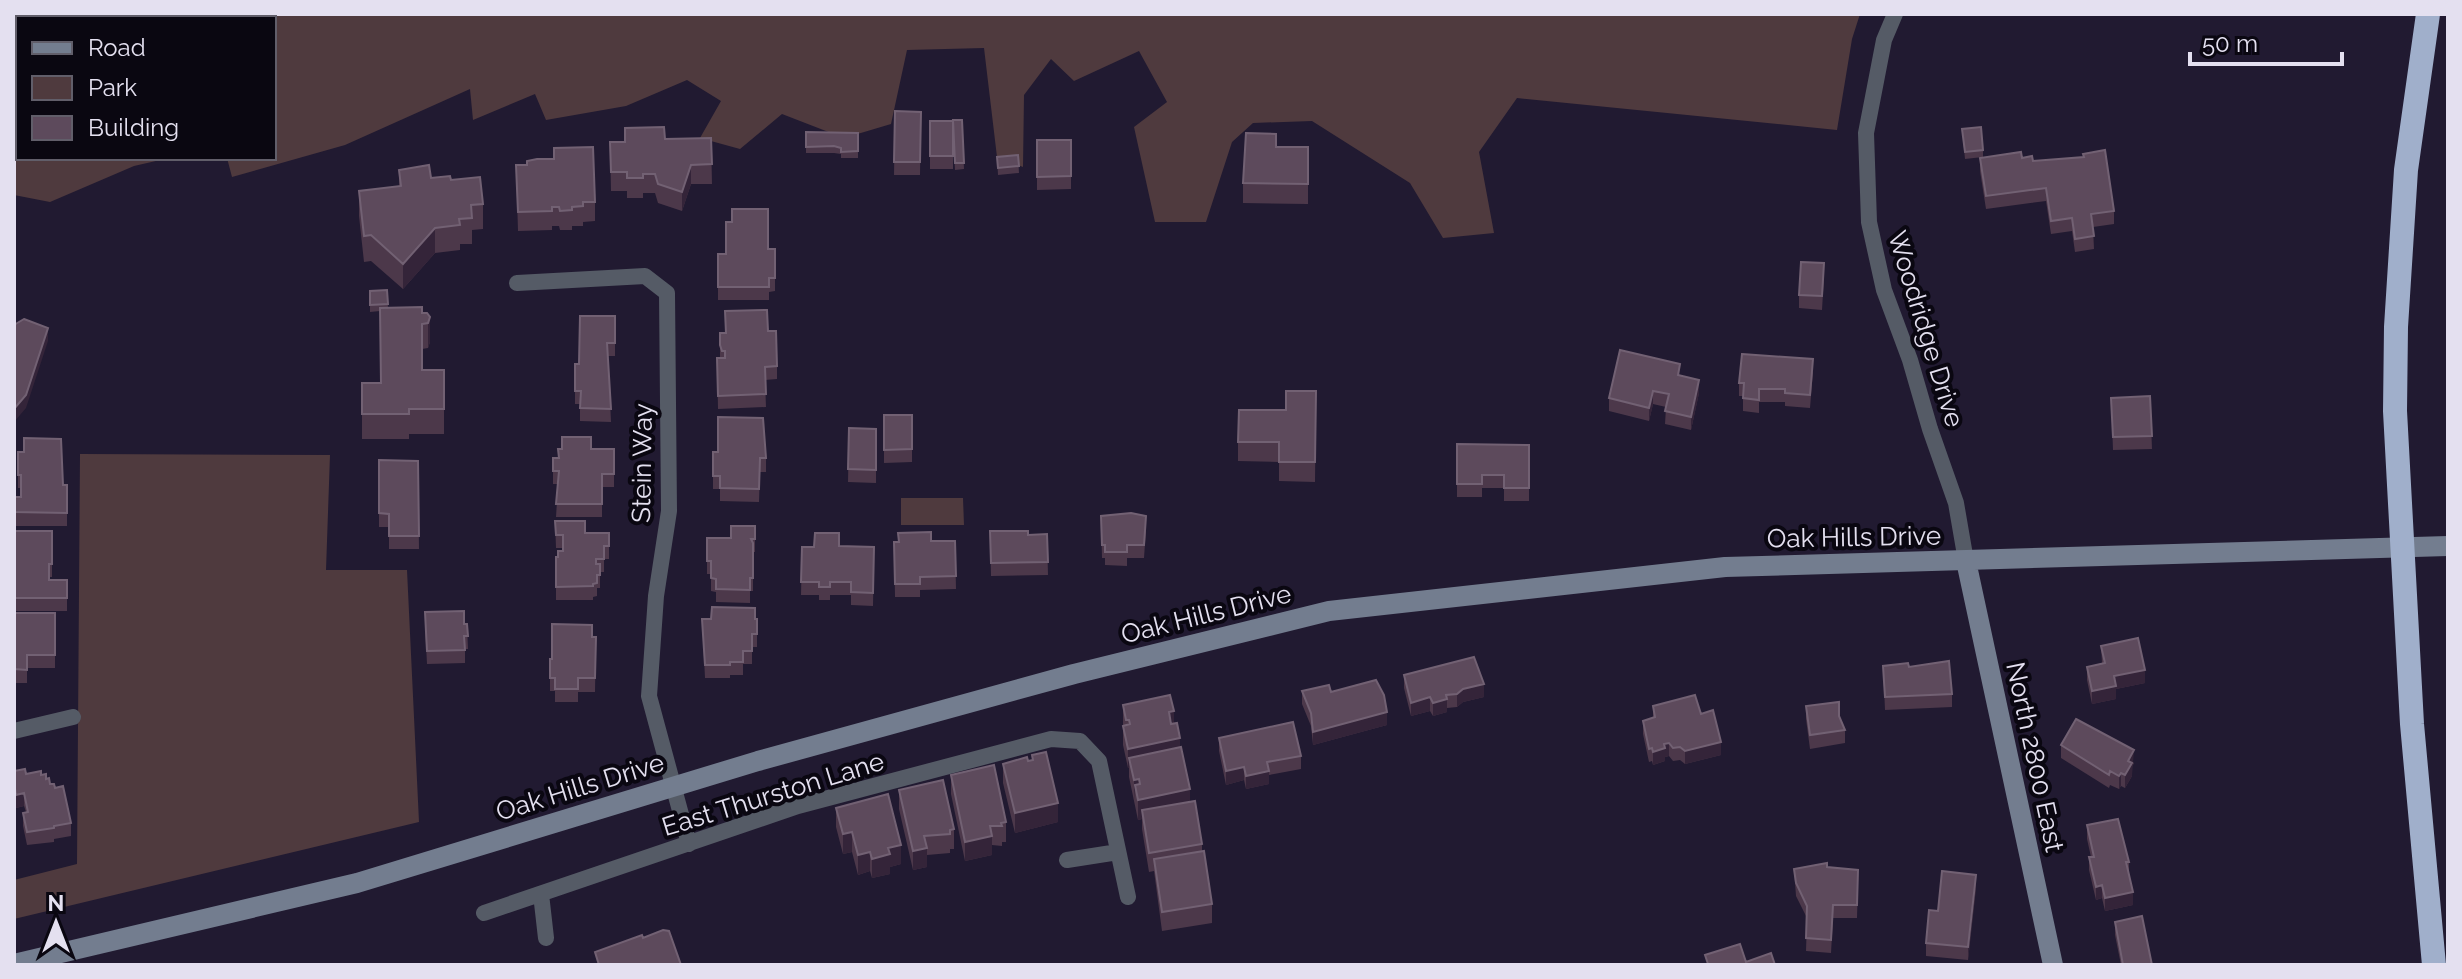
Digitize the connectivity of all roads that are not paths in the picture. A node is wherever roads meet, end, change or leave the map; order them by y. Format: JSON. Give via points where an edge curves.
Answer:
{"nodes":[{"id":1,"x":1895,"y":14,"type":"edge"},
{"id":2,"x":2428,"y":14,"type":"edge"},
{"id":3,"x":517,"y":283,"type":"dead end"},
{"id":4,"x":2446,"y":546,"type":"edge"},
{"id":5,"x":2401,"y":549,"type":"junction"},
{"id":6,"x":1966,"y":561,"type":"junction"},
{"id":7,"x":73,"y":717,"type":"dead end"},
{"id":8,"x":14,"y":731,"type":"edge"},
{"id":9,"x":672,"y":786,"type":"junction"},
{"id":10,"x":689,"y":844,"type":"junction"},
{"id":11,"x":1118,"y":852,"type":"junction"},
{"id":12,"x":1067,"y":860,"type":"dead end"},
{"id":13,"x":541,"y":894,"type":"junction"},
{"id":14,"x":1128,"y":897,"type":"dead end"},
{"id":15,"x":484,"y":913,"type":"dead end"},
{"id":16,"x":546,"y":938,"type":"dead end"},
{"id":17,"x":14,"y":964,"type":"edge"},
{"id":18,"x":2053,"y":965,"type":"edge"},
{"id":19,"x":2434,"y":965,"type":"edge"}],
"edges":[{"from":1,"to":6,"type":"street","name":"Woodridge Drive","via":[[1884,40],[1866,133],[1869,222],[1884,290],[1956,503]]},
{"from":2,"to":5,"type":"highway","via":[[2400,257],[2395,411]]},
{"from":3,"to":9,"type":"street","name":"Stein Way","via":[[645,276],[667,293],[669,511],[649,696]]},
{"from":4,"to":5,"type":"main road","name":"Oak Hills Drive"},
{"from":5,"to":6,"type":"main road","name":"Oak Hills Drive"},
{"from":5,"to":19,"type":"highway"},
{"from":6,"to":9,"type":"main road","name":"Oak Hills Drive","via":[[1725,567],[1329,611],[1074,674]]},
{"from":6,"to":18,"type":"main road","name":"North 2800 East"},
{"from":7,"to":8,"type":"street"},
{"from":9,"to":10,"type":"street"},
{"from":9,"to":17,"type":"main road","name":"Oak Hills Drive","via":[[357,883]]},
{"from":10,"to":11,"type":"street","name":"East Thurston Lane","via":[[798,806],[1051,739],[1080,741],[1099,761]]},
{"from":10,"to":13,"type":"street","name":"East Thurston Lane"},
{"from":11,"to":12,"type":"street"},
{"from":11,"to":14,"type":"street"},
{"from":13,"to":15,"type":"street","name":"East Thurston Lane"},
{"from":13,"to":16,"type":"street"}]}
